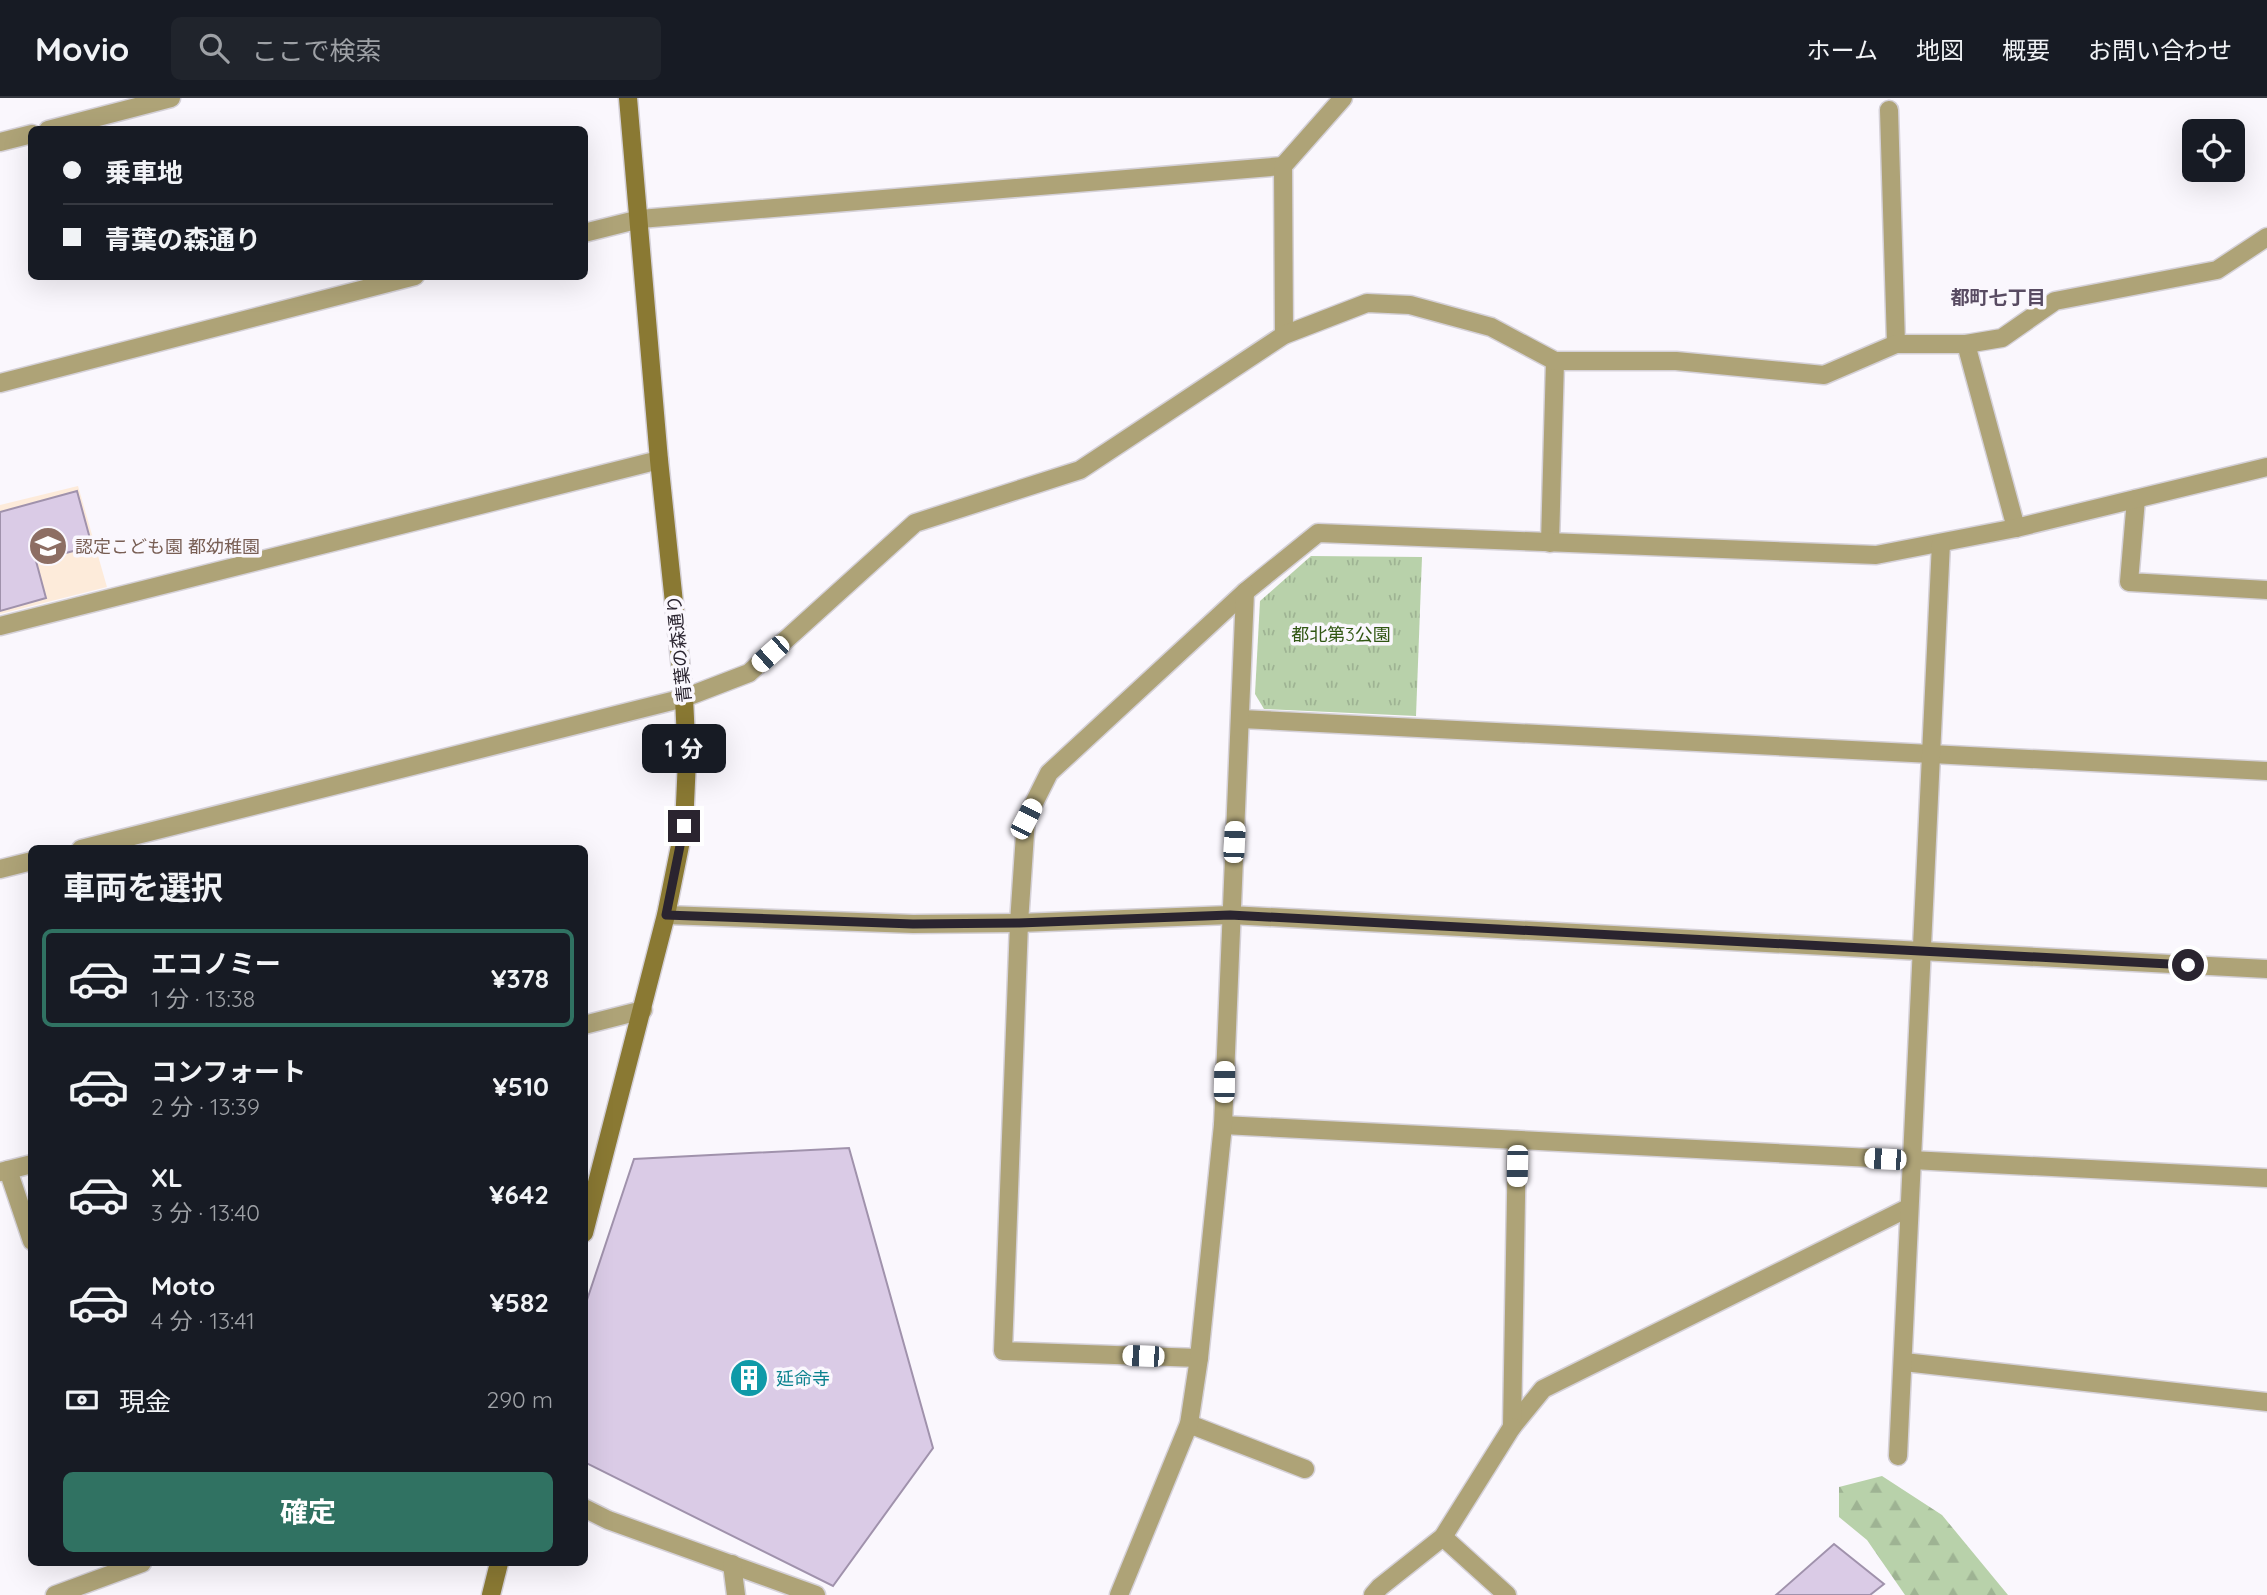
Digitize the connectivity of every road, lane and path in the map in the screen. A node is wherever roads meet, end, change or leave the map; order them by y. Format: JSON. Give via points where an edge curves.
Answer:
{"nodes":[{"id":1,"x":171,"y":98,"type":"edge"},
{"id":2,"x":628,"y":98,"type":"edge"},
{"id":3,"x":1343,"y":98,"type":"edge"},
{"id":4,"x":1889,"y":110,"type":"dead end"},
{"id":5,"x":63,"y":126,"type":"edge"},
{"id":6,"x":28,"y":135,"type":"edge"},
{"id":7,"x":0,"y":142,"type":"edge"},
{"id":8,"x":1283,"y":166,"type":"junction"},
{"id":9,"x":640,"y":219,"type":"junction"},
{"id":10,"x":588,"y":232,"type":"edge"},
{"id":11,"x":2267,"y":237,"type":"edge"},
{"id":12,"x":399,"y":280,"type":"edge"},
{"id":13,"x":1284,"y":335,"type":"junction"},
{"id":14,"x":1896,"y":344,"type":"junction"},
{"id":15,"x":1966,"y":344,"type":"junction"},
{"id":16,"x":1555,"y":361,"type":"junction"},
{"id":17,"x":0,"y":383,"type":"edge"},
{"id":18,"x":659,"y":460,"type":"junction"},
{"id":19,"x":2267,"y":467,"type":"edge"},
{"id":20,"x":2136,"y":499,"type":"junction"},
{"id":21,"x":2016,"y":528,"type":"junction"},
{"id":22,"x":1550,"y":543,"type":"junction"},
{"id":23,"x":1941,"y":543,"type":"junction"},
{"id":24,"x":2267,"y":590,"type":"edge"},
{"id":25,"x":1245,"y":592,"type":"junction"},
{"id":26,"x":0,"y":626,"type":"edge"},
{"id":27,"x":684,"y":698,"type":"junction"},
{"id":28,"x":1241,"y":719,"type":"junction"},
{"id":29,"x":1931,"y":754,"type":"junction"},
{"id":30,"x":2267,"y":771,"type":"edge"},
{"id":31,"x":97,"y":845,"type":"edge"},
{"id":32,"x":28,"y":862,"type":"edge"},
{"id":33,"x":0,"y":869,"type":"edge"},
{"id":34,"x":666,"y":915,"type":"junction"},
{"id":35,"x":1230,"y":915,"type":"junction"},
{"id":36,"x":1019,"y":923,"type":"junction"},
{"id":37,"x":1923,"y":952,"type":"junction"},
{"id":38,"x":2267,"y":969,"type":"edge"},
{"id":39,"x":643,"y":1010,"type":"junction"},
{"id":40,"x":588,"y":1024,"type":"edge"},
{"id":41,"x":1223,"y":1125,"type":"junction"},
{"id":42,"x":1517,"y":1140,"type":"junction"},
{"id":43,"x":1911,"y":1161,"type":"junction"},
{"id":44,"x":28,"y":1165,"type":"edge"},
{"id":45,"x":4,"y":1171,"type":"edge"},
{"id":46,"x":2267,"y":1178,"type":"edge"},
{"id":47,"x":1908,"y":1208,"type":"junction"},
{"id":48,"x":588,"y":1218,"type":"edge"},
{"id":49,"x":28,"y":1231,"type":"edge"},
{"id":50,"x":1199,"y":1358,"type":"junction"},
{"id":51,"x":1904,"y":1362,"type":"junction"},
{"id":52,"x":2267,"y":1402,"type":"edge"},
{"id":53,"x":1189,"y":1424,"type":"junction"},
{"id":54,"x":1513,"y":1427,"type":"junction"},
{"id":55,"x":1898,"y":1456,"type":"dead end"},
{"id":56,"x":1305,"y":1469,"type":"dead end"},
{"id":57,"x":588,"y":1510,"type":"edge"},
{"id":58,"x":1443,"y":1536,"type":"junction"},
{"id":59,"x":732,"y":1564,"type":"junction"},
{"id":60,"x":131,"y":1566,"type":"edge"},
{"id":61,"x":498,"y":1566,"type":"edge"},
{"id":62,"x":55,"y":1595,"type":"edge"},
{"id":63,"x":491,"y":1595,"type":"edge"},
{"id":64,"x":736,"y":1595,"type":"edge"},
{"id":65,"x":816,"y":1595,"type":"edge"},
{"id":66,"x":1119,"y":1595,"type":"edge"},
{"id":67,"x":1373,"y":1595,"type":"edge"},
{"id":68,"x":1507,"y":1595,"type":"edge"}],
"edges":[{"from":1,"to":5,"type":"street"},
{"from":2,"to":9,"type":"street","name":"青葉の森通り"},
{"from":3,"to":8,"type":"street"},
{"from":4,"to":14,"type":"street"},
{"from":6,"to":7,"type":"street"},
{"from":8,"to":9,"type":"street"},
{"from":8,"to":13,"type":"street"},
{"from":9,"to":10,"type":"street"},
{"from":9,"to":18,"type":"street","name":"青葉の森通り"},
{"from":11,"to":15,"type":"street","via":[[2217,270],[2054,301],[2002,338]]},
{"from":12,"to":17,"type":"street"},
{"from":13,"to":16,"type":"street","via":[[1367,303],[1410,305],[1491,327]]},
{"from":13,"to":27,"type":"street","via":[[1080,470],[915,523],[749,673]]},
{"from":14,"to":15,"type":"street"},
{"from":14,"to":16,"type":"street","via":[[1824,375],[1676,361]]},
{"from":15,"to":21,"type":"street"},
{"from":16,"to":22,"type":"street"},
{"from":18,"to":26,"type":"street"},
{"from":18,"to":27,"type":"street","name":"青葉の森通り"},
{"from":19,"to":20,"type":"street"},
{"from":20,"to":21,"type":"street"},
{"from":20,"to":24,"type":"street","via":[[2129,582]]},
{"from":21,"to":23,"type":"street"},
{"from":22,"to":23,"type":"street","via":[[1876,555]]},
{"from":22,"to":25,"type":"street","via":[[1318,533]]},
{"from":23,"to":29,"type":"street"},
{"from":25,"to":28,"type":"street"},
{"from":25,"to":36,"type":"street","via":[[1049,773],[1026,819]]},
{"from":27,"to":31,"type":"street"},
{"from":27,"to":34,"type":"street","name":"青葉の森通り","via":[[684,826]]},
{"from":28,"to":29,"type":"street"},
{"from":28,"to":35,"type":"street"},
{"from":29,"to":30,"type":"street"},
{"from":29,"to":37,"type":"street"},
{"from":32,"to":33,"type":"street"},
{"from":34,"to":36,"type":"street"},
{"from":34,"to":39,"type":"street","name":"青葉の森通り"},
{"from":35,"to":36,"type":"street"},
{"from":35,"to":37,"type":"street"},
{"from":35,"to":41,"type":"street"},
{"from":36,"to":50,"type":"street","via":[[1003,1351]]},
{"from":37,"to":38,"type":"street"},
{"from":37,"to":43,"type":"street"},
{"from":39,"to":40,"type":"street"},
{"from":39,"to":48,"type":"street","name":"青葉の森通り"},
{"from":41,"to":42,"type":"street"},
{"from":41,"to":50,"type":"street"},
{"from":42,"to":43,"type":"street"},
{"from":42,"to":54,"type":"street"},
{"from":43,"to":46,"type":"street"},
{"from":43,"to":47,"type":"street"},
{"from":44,"to":45,"type":"street"},
{"from":45,"to":49,"type":"street"},
{"from":47,"to":51,"type":"street"},
{"from":47,"to":54,"type":"street","via":[[1543,1389]]},
{"from":50,"to":53,"type":"street"},
{"from":51,"to":52,"type":"street"},
{"from":51,"to":55,"type":"street"},
{"from":53,"to":56,"type":"street"},
{"from":53,"to":66,"type":"street"},
{"from":54,"to":58,"type":"street"},
{"from":57,"to":59,"type":"street"},
{"from":58,"to":67,"type":"street"},
{"from":58,"to":68,"type":"street"},
{"from":59,"to":64,"type":"street"},
{"from":59,"to":65,"type":"street"},
{"from":60,"to":62,"type":"street"},
{"from":61,"to":63,"type":"street"}]}
